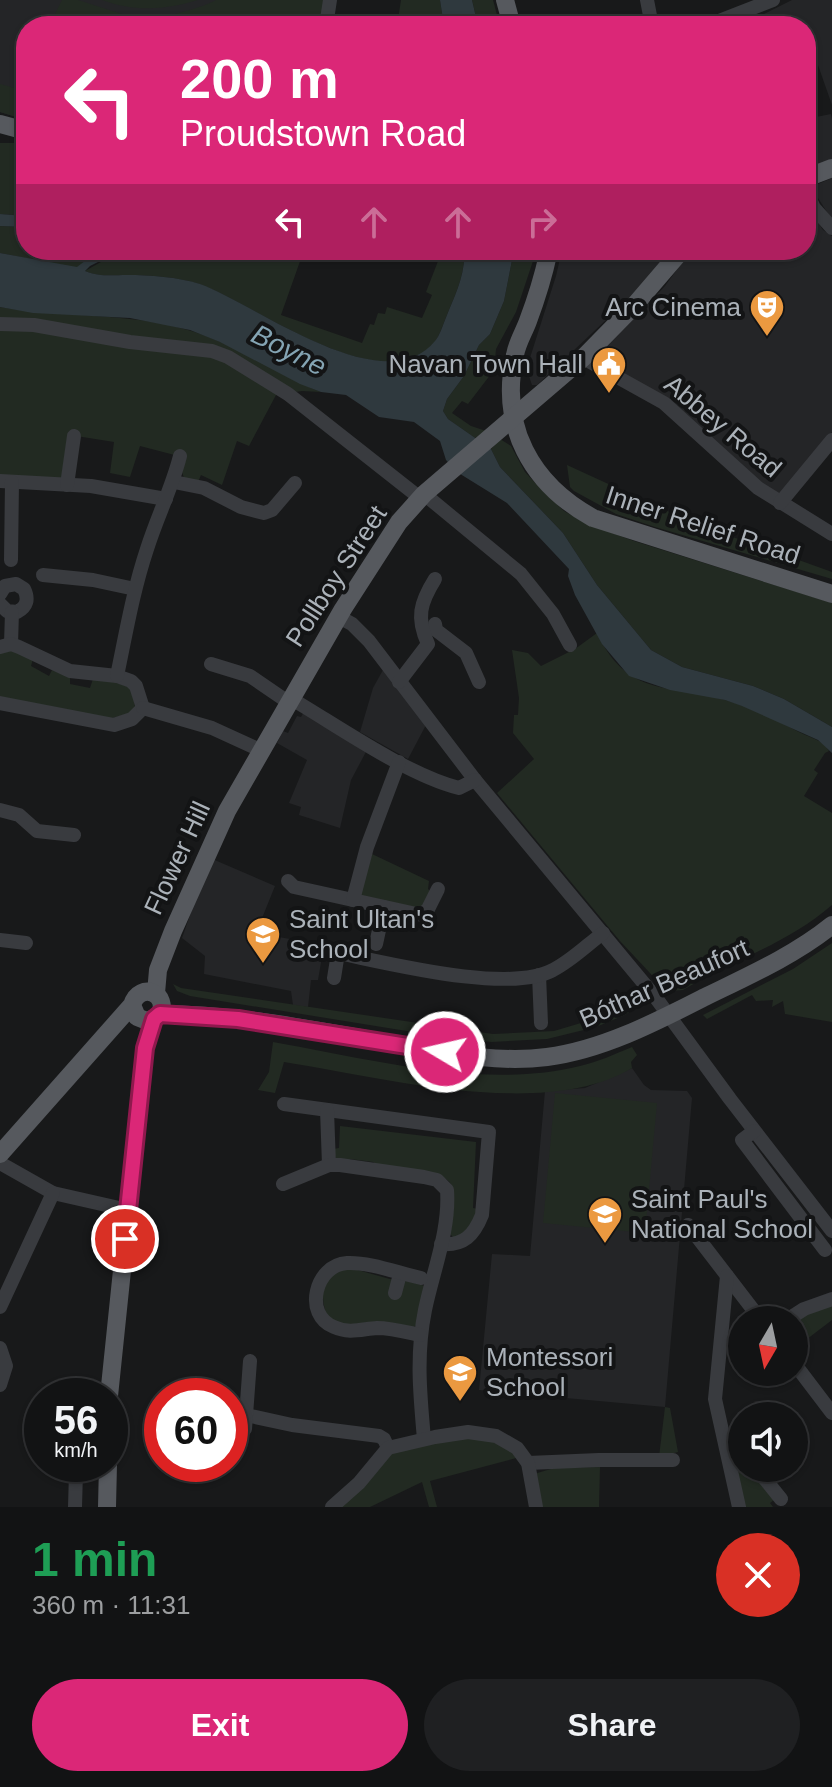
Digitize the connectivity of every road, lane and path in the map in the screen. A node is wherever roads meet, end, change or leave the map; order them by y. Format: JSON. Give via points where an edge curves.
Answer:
{"nodes":[{"id":1,"x":773,"y":0,"type":"edge"},
{"id":2,"x":733,"y":16,"type":"edge"},
{"id":3,"x":816,"y":209,"type":"edge"},
{"id":4,"x":832,"y":228,"type":"edge"},
{"id":5,"x":547,"y":260,"type":"edge"},
{"id":6,"x":674,"y":260,"type":"edge"},
{"id":7,"x":0,"y":324,"type":"edge"},
{"id":8,"x":583,"y":358,"type":"junction"},
{"id":9,"x":514,"y":418,"type":"junction"},
{"id":10,"x":74,"y":436,"type":"dead end"},
{"id":11,"x":832,"y":440,"type":"edge"},
{"id":12,"x":180,"y":456,"type":"dead end"},
{"id":13,"x":6,"y":481,"type":"edge"},
{"id":14,"x":174,"y":482,"type":"junction"},
{"id":15,"x":295,"y":483,"type":"dead end"},
{"id":16,"x":67,"y":485,"type":"junction"},
{"id":17,"x":422,"y":496,"type":"junction"},
{"id":18,"x":166,"y":499,"type":"junction"},
{"id":19,"x":780,"y":503,"type":"junction"},
{"id":20,"x":832,"y":534,"type":"edge"},
{"id":21,"x":11,"y":560,"type":"dead end"},
{"id":22,"x":43,"y":575,"type":"dead end"},
{"id":23,"x":435,"y":579,"type":"dead end"},
{"id":24,"x":13,"y":580,"type":"edge"},
{"id":25,"x":361,"y":580,"type":"junction"},
{"id":26,"x":135,"y":589,"type":"junction"},
{"id":27,"x":0,"y":594,"type":"edge"},
{"id":28,"x":832,"y":594,"type":"edge"},
{"id":29,"x":6,"y":608,"type":"edge"},
{"id":30,"x":339,"y":617,"type":"junction"},
{"id":31,"x":369,"y":641,"type":"junction"},
{"id":32,"x":570,"y":645,"type":"dead end"},
{"id":33,"x":5,"y":646,"type":"edge"},
{"id":34,"x":426,"y":647,"type":"junction"},
{"id":35,"x":211,"y":664,"type":"dead end"},
{"id":36,"x":117,"y":676,"type":"junction"},
{"id":37,"x":399,"y":682,"type":"junction"},
{"id":38,"x":479,"y":682,"type":"dead end"},
{"id":39,"x":289,"y":700,"type":"junction"},
{"id":40,"x":0,"y":703,"type":"edge"},
{"id":41,"x":143,"y":708,"type":"junction"},
{"id":42,"x":260,"y":750,"type":"junction"},
{"id":43,"x":399,"y":762,"type":"junction"},
{"id":44,"x":475,"y":780,"type":"junction"},
{"id":45,"x":0,"y":810,"type":"edge"},
{"id":46,"x":74,"y":835,"type":"dead end"},
{"id":47,"x":288,"y":881,"type":"dead end"},
{"id":48,"x":438,"y":889,"type":"dead end"},
{"id":49,"x":353,"y":900,"type":"junction"},
{"id":50,"x":384,"y":907,"type":"junction"},
{"id":51,"x":832,"y":925,"type":"edge"},
{"id":52,"x":603,"y":933,"type":"junction"},
{"id":53,"x":0,"y":940,"type":"edge"},
{"id":54,"x":26,"y":943,"type":"dead end"},
{"id":55,"x":376,"y":944,"type":"dead end"},
{"id":56,"x":539,"y":975,"type":"junction"},
{"id":57,"x":334,"y":978,"type":"dead end"},
{"id":58,"x":149,"y":1009,"type":"junction"},
{"id":59,"x":670,"y":1015,"type":"junction"},
{"id":60,"x":541,"y":1023,"type":"dead end"},
{"id":61,"x":284,"y":1104,"type":"dead end"},
{"id":62,"x":327,"y":1110,"type":"junction"},
{"id":63,"x":754,"y":1131,"type":"junction"},
{"id":64,"x":0,"y":1154,"type":"edge"},
{"id":65,"x":0,"y":1163,"type":"edge"},
{"id":66,"x":329,"y":1165,"type":"junction"},
{"id":67,"x":283,"y":1184,"type":"dead end"},
{"id":68,"x":53,"y":1193,"type":"junction"},
{"id":69,"x":128,"y":1210,"type":"junction"},
{"id":70,"x":688,"y":1225,"type":"dead end"},
{"id":71,"x":832,"y":1231,"type":"edge"},
{"id":72,"x":441,"y":1244,"type":"junction"},
{"id":73,"x":825,"y":1250,"type":"dead end"},
{"id":74,"x":400,"y":1274,"type":"junction"},
{"id":75,"x":727,"y":1276,"type":"junction"},
{"id":76,"x":421,"y":1278,"type":"dead end"},
{"id":77,"x":395,"y":1293,"type":"dead end"},
{"id":78,"x":832,"y":1299,"type":"edge"},
{"id":79,"x":750,"y":1306,"type":"edge"},
{"id":80,"x":0,"y":1307,"type":"edge"},
{"id":81,"x":808,"y":1308,"type":"edge"},
{"id":82,"x":420,"y":1335,"type":"junction"},
{"id":83,"x":0,"y":1348,"type":"edge"},
{"id":84,"x":250,"y":1361,"type":"dead end"},
{"id":85,"x":111,"y":1378,"type":"edge"},
{"id":86,"x":808,"y":1381,"type":"edge"},
{"id":87,"x":0,"y":1385,"type":"edge"},
{"id":88,"x":832,"y":1413,"type":"edge"},
{"id":89,"x":728,"y":1436,"type":"edge"},
{"id":90,"x":424,"y":1439,"type":"junction"},
{"id":91,"x":388,"y":1448,"type":"junction"},
{"id":92,"x":673,"y":1460,"type":"dead end"},
{"id":93,"x":528,"y":1463,"type":"junction"},
{"id":94,"x":76,"y":1482,"type":"edge"},
{"id":95,"x":107,"y":1482,"type":"edge"},
{"id":96,"x":737,"y":1482,"type":"edge"},
{"id":97,"x":767,"y":1482,"type":"edge"},
{"id":98,"x":781,"y":1499,"type":"dead end"},
{"id":99,"x":75,"y":1507,"type":"edge"},
{"id":100,"x":107,"y":1507,"type":"edge"},
{"id":101,"x":332,"y":1507,"type":"edge"},
{"id":102,"x":536,"y":1507,"type":"edge"},
{"id":103,"x":739,"y":1507,"type":"edge"}],
"edges":[{"from":1,"to":2,"type":"street"},
{"from":3,"to":4,"type":"street"},
{"from":5,"to":9,"type":"main road","name":"Inner Relief Road","via":[[516,351]]},
{"from":6,"to":8,"type":"main road","name":"Pollboy Street"},
{"from":7,"to":17,"type":"street","via":[[228,357],[288,394]]},
{"from":8,"to":9,"type":"main road","name":"Pollboy Street"},
{"from":8,"to":19,"type":"street","name":"Abbey Road","via":[[664,403]]},
{"from":9,"to":17,"type":"main road","name":"Pollboy Street"},
{"from":9,"to":28,"type":"main road","name":"Inner Relief Road","via":[[537,473],[574,507],[616,526]]},
{"from":10,"to":16,"type":"street"},
{"from":11,"to":19,"type":"street"},
{"from":12,"to":14,"type":"street"},
{"from":13,"to":16,"type":"street"},
{"from":13,"to":21,"type":"street"},
{"from":14,"to":15,"type":"street","via":[[204,488],[264,513]]},
{"from":14,"to":18,"type":"street"},
{"from":16,"to":18,"type":"street"},
{"from":17,"to":25,"type":"main road","name":"Pollboy Street"},
{"from":17,"to":32,"type":"street","via":[[521,574]]},
{"from":18,"to":26,"type":"street"},
{"from":19,"to":20,"type":"street","name":"Abbey Road"},
{"from":22,"to":26,"type":"street"},
{"from":23,"to":34,"type":"street","via":[[419,610]]},
{"from":24,"to":27,"type":"street"},
{"from":24,"to":29,"type":"street","via":[[27,600],[21,610]]},
{"from":25,"to":30,"type":"main road","name":"Pollboy Street"},
{"from":25,"to":31,"type":"street","via":[[354,606]]},
{"from":26,"to":36,"type":"street"},
{"from":29,"to":33,"type":"street"},
{"from":30,"to":31,"type":"street"},
{"from":30,"to":39,"type":"main road","name":"Pollboy Street"},
{"from":31,"to":37,"type":"street"},
{"from":33,"to":36,"type":"street","via":[[70,671]]},
{"from":34,"to":37,"type":"street"},
{"from":34,"to":38,"type":"street","via":[[436,642],[438,629],[466,653]]},
{"from":35,"to":39,"type":"street","via":[[250,676]]},
{"from":36,"to":41,"type":"street","via":[[136,686]]},
{"from":37,"to":44,"type":"street"},
{"from":39,"to":42,"type":"main road","name":"Pollboy Street"},
{"from":39,"to":43,"type":"street"},
{"from":40,"to":41,"type":"street","via":[[114,725]]},
{"from":41,"to":42,"type":"street","via":[[212,728]]},
{"from":42,"to":58,"type":"main road","name":"Flower Hill","via":[[186,897]]},
{"from":43,"to":44,"type":"street","via":[[459,788]]},
{"from":43,"to":49,"type":"street"},
{"from":44,"to":52,"type":"street"},
{"from":45,"to":46,"type":"street","via":[[19,815],[37,831]]},
{"from":47,"to":49,"type":"street","via":[[294,887]]},
{"from":48,"to":50,"type":"street","via":[[421,915]]},
{"from":49,"to":50,"type":"street"},
{"from":50,"to":55,"type":"street"},
{"from":51,"to":59,"type":"main road","name":"Bóthar Beaufort"},
{"from":52,"to":56,"type":"street","via":[[555,970]]},
{"from":52,"to":59,"type":"street"},
{"from":53,"to":54,"type":"street"},
{"from":56,"to":57,"type":"street","via":[[489,977],[338,953]]},
{"from":56,"to":60,"type":"street"},
{"from":58,"to":59,"type":"main road","name":"Bóthar Beaufort","via":[[516,1059],[576,1051]]},
{"from":58,"to":64,"type":"main road","via":[[109,1029]]},
{"from":58,"to":69,"type":"main road","name":"Flower Hill","via":[[142,1036]]},
{"from":59,"to":63,"type":"street"},
{"from":61,"to":62,"type":"street"},
{"from":62,"to":66,"type":"street"},
{"from":62,"to":72,"type":"street","via":[[489,1132],[478,1225],[468,1239]]},
{"from":63,"to":71,"type":"street"},
{"from":63,"to":73,"type":"street","via":[[742,1140]]},
{"from":65,"to":68,"type":"street"},
{"from":66,"to":67,"type":"street"},
{"from":66,"to":72,"type":"street","via":[[443,1184],[447,1210]]},
{"from":68,"to":69,"type":"street"},
{"from":68,"to":80,"type":"street"},
{"from":69,"to":85,"type":"main road","name":"Flower Hill"},
{"from":70,"to":75,"type":"street"},
{"from":72,"to":82,"type":"street"},
{"from":74,"to":76,"type":"street"},
{"from":74,"to":77,"type":"street"},
{"from":74,"to":82,"type":"street","via":[[337,1265],[319,1281],[317,1309],[335,1328]]},
{"from":75,"to":79,"type":"street"},
{"from":75,"to":89,"type":"street","via":[[715,1399]]},
{"from":78,"to":81,"type":"street"},
{"from":82,"to":90,"type":"street"},
{"from":83,"to":87,"type":"street","via":[[6,1366]]},
{"from":84,"to":91,"type":"street","via":[[246,1422],[379,1436]]},
{"from":86,"to":88,"type":"street"},
{"from":90,"to":91,"type":"street"},
{"from":90,"to":93,"type":"street","via":[[468,1432],[496,1436],[517,1448]]},
{"from":91,"to":101,"type":"street"},
{"from":92,"to":93,"type":"street"},
{"from":93,"to":102,"type":"street"},
{"from":94,"to":99,"type":"street"},
{"from":95,"to":100,"type":"main road"},
{"from":96,"to":103,"type":"street"},
{"from":97,"to":98,"type":"street"}]}
